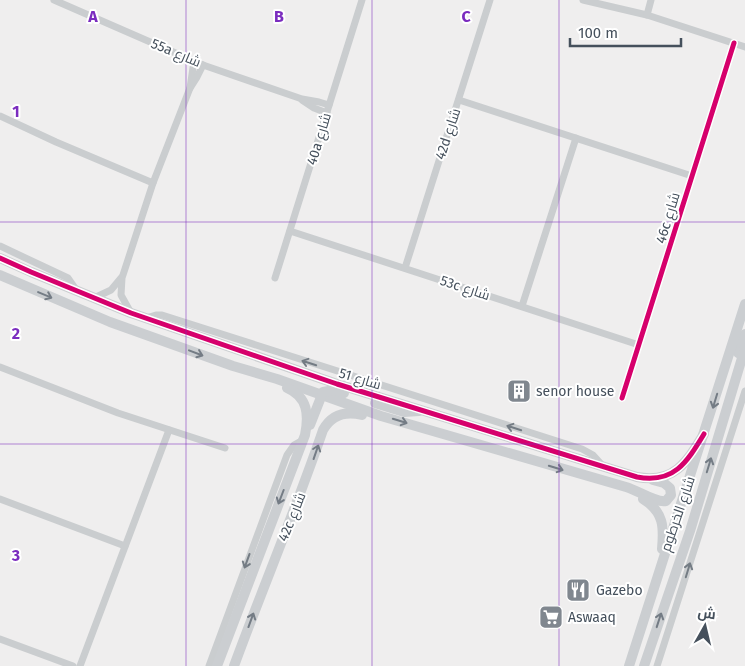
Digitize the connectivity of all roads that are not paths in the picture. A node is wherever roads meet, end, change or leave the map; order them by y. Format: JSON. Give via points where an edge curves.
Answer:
{"nodes":[{"id":1,"x":54,"y":0,"type":"edge"},
{"id":2,"x":362,"y":0,"type":"edge"},
{"id":3,"x":490,"y":0,"type":"edge"},
{"id":4,"x":583,"y":0,"type":"edge"},
{"id":5,"x":652,"y":0,"type":"edge"},
{"id":6,"x":647,"y":15,"type":"junction"},
{"id":7,"x":734,"y":44,"type":"junction"},
{"id":8,"x":745,"y":47,"type":"edge"},
{"id":9,"x":194,"y":61,"type":"junction"},
{"id":10,"x":203,"y":64,"type":"junction"},
{"id":11,"x":190,"y":88,"type":"junction"},
{"id":12,"x":459,"y":100,"type":"junction"},
{"id":13,"x":328,"y":109,"type":"junction"},
{"id":14,"x":0,"y":116,"type":"edge"},
{"id":15,"x":576,"y":138,"type":"junction"},
{"id":16,"x":692,"y":176,"type":"junction"},
{"id":17,"x":153,"y":183,"type":"junction"},
{"id":18,"x":290,"y":231,"type":"junction"},
{"id":19,"x":0,"y":246,"type":"edge"},
{"id":20,"x":0,"y":258,"type":"edge"},
{"id":21,"x":405,"y":268,"type":"junction"},
{"id":22,"x":0,"y":275,"type":"edge"},
{"id":23,"x":122,"y":278,"type":"junction"},
{"id":24,"x":275,"y":278,"type":"dead end"},
{"id":25,"x":77,"y":291,"type":"junction"},
{"id":26,"x":94,"y":298,"type":"junction"},
{"id":27,"x":745,"y":304,"type":"edge"},
{"id":28,"x":522,"y":306,"type":"junction"},
{"id":29,"x":131,"y":313,"type":"junction"},
{"id":30,"x":146,"y":318,"type":"junction"},
{"id":31,"x":743,"y":318,"type":"edge"},
{"id":32,"x":745,"y":334,"type":"edge"},
{"id":33,"x":640,"y":345,"type":"junction"},
{"id":34,"x":744,"y":353,"type":"edge"},
{"id":35,"x":0,"y":367,"type":"edge"},
{"id":36,"x":277,"y":379,"type":"junction"},
{"id":37,"x":745,"y":391,"type":"edge"},
{"id":38,"x":321,"y":396,"type":"junction"},
{"id":39,"x":622,"y":398,"type":"dead end"},
{"id":40,"x":726,"y":408,"type":"junction"},
{"id":41,"x":422,"y":410,"type":"junction"},
{"id":42,"x":381,"y":416,"type":"junction"},
{"id":43,"x":169,"y":430,"type":"junction"},
{"id":44,"x":704,"y":434,"type":"junction"},
{"id":45,"x":304,"y":437,"type":"junction"},
{"id":46,"x":225,"y":448,"type":"dead end"},
{"id":47,"x":292,"y":467,"type":"junction"},
{"id":48,"x":604,"y":468,"type":"junction"},
{"id":49,"x":652,"y":479,"type":"junction"},
{"id":50,"x":626,"y":487,"type":"junction"},
{"id":51,"x":302,"y":493,"type":"junction"},
{"id":52,"x":0,"y":499,"type":"edge"},
{"id":53,"x":125,"y":546,"type":"junction"},
{"id":54,"x":660,"y":568,"type":"junction"},
{"id":55,"x":0,"y":639,"type":"edge"},
{"id":56,"x":73,"y":666,"type":"edge"},
{"id":57,"x":80,"y":666,"type":"edge"},
{"id":58,"x":209,"y":666,"type":"edge"},
{"id":59,"x":217,"y":666,"type":"edge"},
{"id":60,"x":234,"y":666,"type":"edge"},
{"id":61,"x":629,"y":666,"type":"edge"},
{"id":62,"x":644,"y":666,"type":"edge"},
{"id":63,"x":657,"y":666,"type":"edge"}],
"edges":[{"from":1,"to":9,"type":"street","name":"55a شارع"},
{"from":2,"to":13,"type":"street","name":"40a شارع"},
{"from":3,"to":12,"type":"street","name":"42d شارع"},
{"from":4,"to":6,"type":"street"},
{"from":5,"to":6,"type":"street"},
{"from":6,"to":7,"type":"street"},
{"from":7,"to":8,"type":"street"},
{"from":7,"to":16,"type":"street","name":"46c شارع"},
{"from":9,"to":10,"type":"street","name":"55a شارع"},
{"from":9,"to":11,"type":"street"},
{"from":10,"to":11,"type":"street"},
{"from":10,"to":13,"type":"street","name":"55a شارع","via":[[302,99],[314,108]]},
{"from":11,"to":17,"type":"street"},
{"from":12,"to":15,"type":"street"},
{"from":12,"to":21,"type":"street","name":"42d شارع"},
{"from":13,"to":18,"type":"street","name":"40a شارع"},
{"from":14,"to":17,"type":"street"},
{"from":15,"to":16,"type":"street"},
{"from":15,"to":28,"type":"street"},
{"from":16,"to":33,"type":"street","name":"46c شارع"},
{"from":17,"to":23,"type":"street"},
{"from":18,"to":21,"type":"street","name":"53c شارع"},
{"from":18,"to":24,"type":"street","name":"40a شارع"},
{"from":19,"to":25,"type":"street","via":[[68,278]]},
{"from":20,"to":25,"type":"street","name":"شارع 51"},
{"from":21,"to":28,"type":"street","name":"53c شارع"},
{"from":22,"to":36,"type":"street","name":"شارع 51","one_way":true,"via":[[150,337]]},
{"from":23,"to":26,"type":"street","via":[[112,290]]},
{"from":23,"to":29,"type":"street","via":[[121,295]]},
{"from":25,"to":26,"type":"street","name":"شارع 51"},
{"from":26,"to":29,"type":"street","name":"شارع 51"},
{"from":27,"to":31,"type":"street","name":"شارع الخرطوم"},
{"from":28,"to":33,"type":"street","name":"53c شارع"},
{"from":29,"to":30,"type":"street","name":"شارع 51"},
{"from":30,"to":41,"type":"street","name":"شارع 51"},
{"from":48,"to":30,"type":"street","one_way":true,"via":[[593,455],[582,449],[162,315]]},
{"from":31,"to":44,"type":"street","name":"شارع الخرطوم","one_way":true},
{"from":32,"to":40,"type":"street","via":[[731,372]]},
{"from":33,"to":39,"type":"street","name":"46c شارع"},
{"from":34,"to":40,"type":"street","name":"شارع الخرطوم"},
{"from":35,"to":43,"type":"street"},
{"from":36,"to":38,"type":"street","name":"شارع 51"},
{"from":36,"to":45,"type":"street","name":"42c شارع","via":[[303,400],[308,413]]},
{"from":63,"to":37,"type":"street","one_way":true},
{"from":38,"to":41,"type":"street","via":[[326,390],[334,390],[404,412]]},
{"from":38,"to":42,"type":"street","name":"شارع 51"},
{"from":38,"to":45,"type":"street"},
{"from":62,"to":40,"type":"street","name":"شارع الخرطوم","one_way":true,"via":[[690,532]]},
{"from":41,"to":48,"type":"street","name":"شارع 51"},
{"from":42,"to":50,"type":"street","name":"شارع 51","one_way":true},
{"from":51,"to":42,"type":"street","name":"42c شارع","one_way":true,"via":[[329,420],[344,413]]},
{"from":43,"to":46,"type":"street"},
{"from":43,"to":53,"type":"street"},
{"from":44,"to":49,"type":"street","via":[[681,467],[674,473]]},
{"from":44,"to":54,"type":"street","name":"شارع الخرطوم"},
{"from":45,"to":47,"type":"street","name":"42c شارع"},
{"from":45,"to":58,"type":"street","one_way":true,"via":[[287,455]]},
{"from":47,"to":51,"type":"street","via":[[300,466],[304,471]]},
{"from":47,"to":59,"type":"street","name":"42c شارع","one_way":true},
{"from":48,"to":49,"type":"street","name":"شارع 51"},
{"from":49,"to":50,"type":"street","via":[[670,488],[666,501],[659,502]]},
{"from":50,"to":54,"type":"street","name":"شارع 51","via":[[652,505],[660,518],[664,529]]},
{"from":60,"to":51,"type":"street","name":"42c شارع","one_way":true},
{"from":52,"to":53,"type":"street"},
{"from":53,"to":57,"type":"street"},
{"from":54,"to":61,"type":"street","name":"شارع الخرطوم"},
{"from":55,"to":56,"type":"street"}]}
